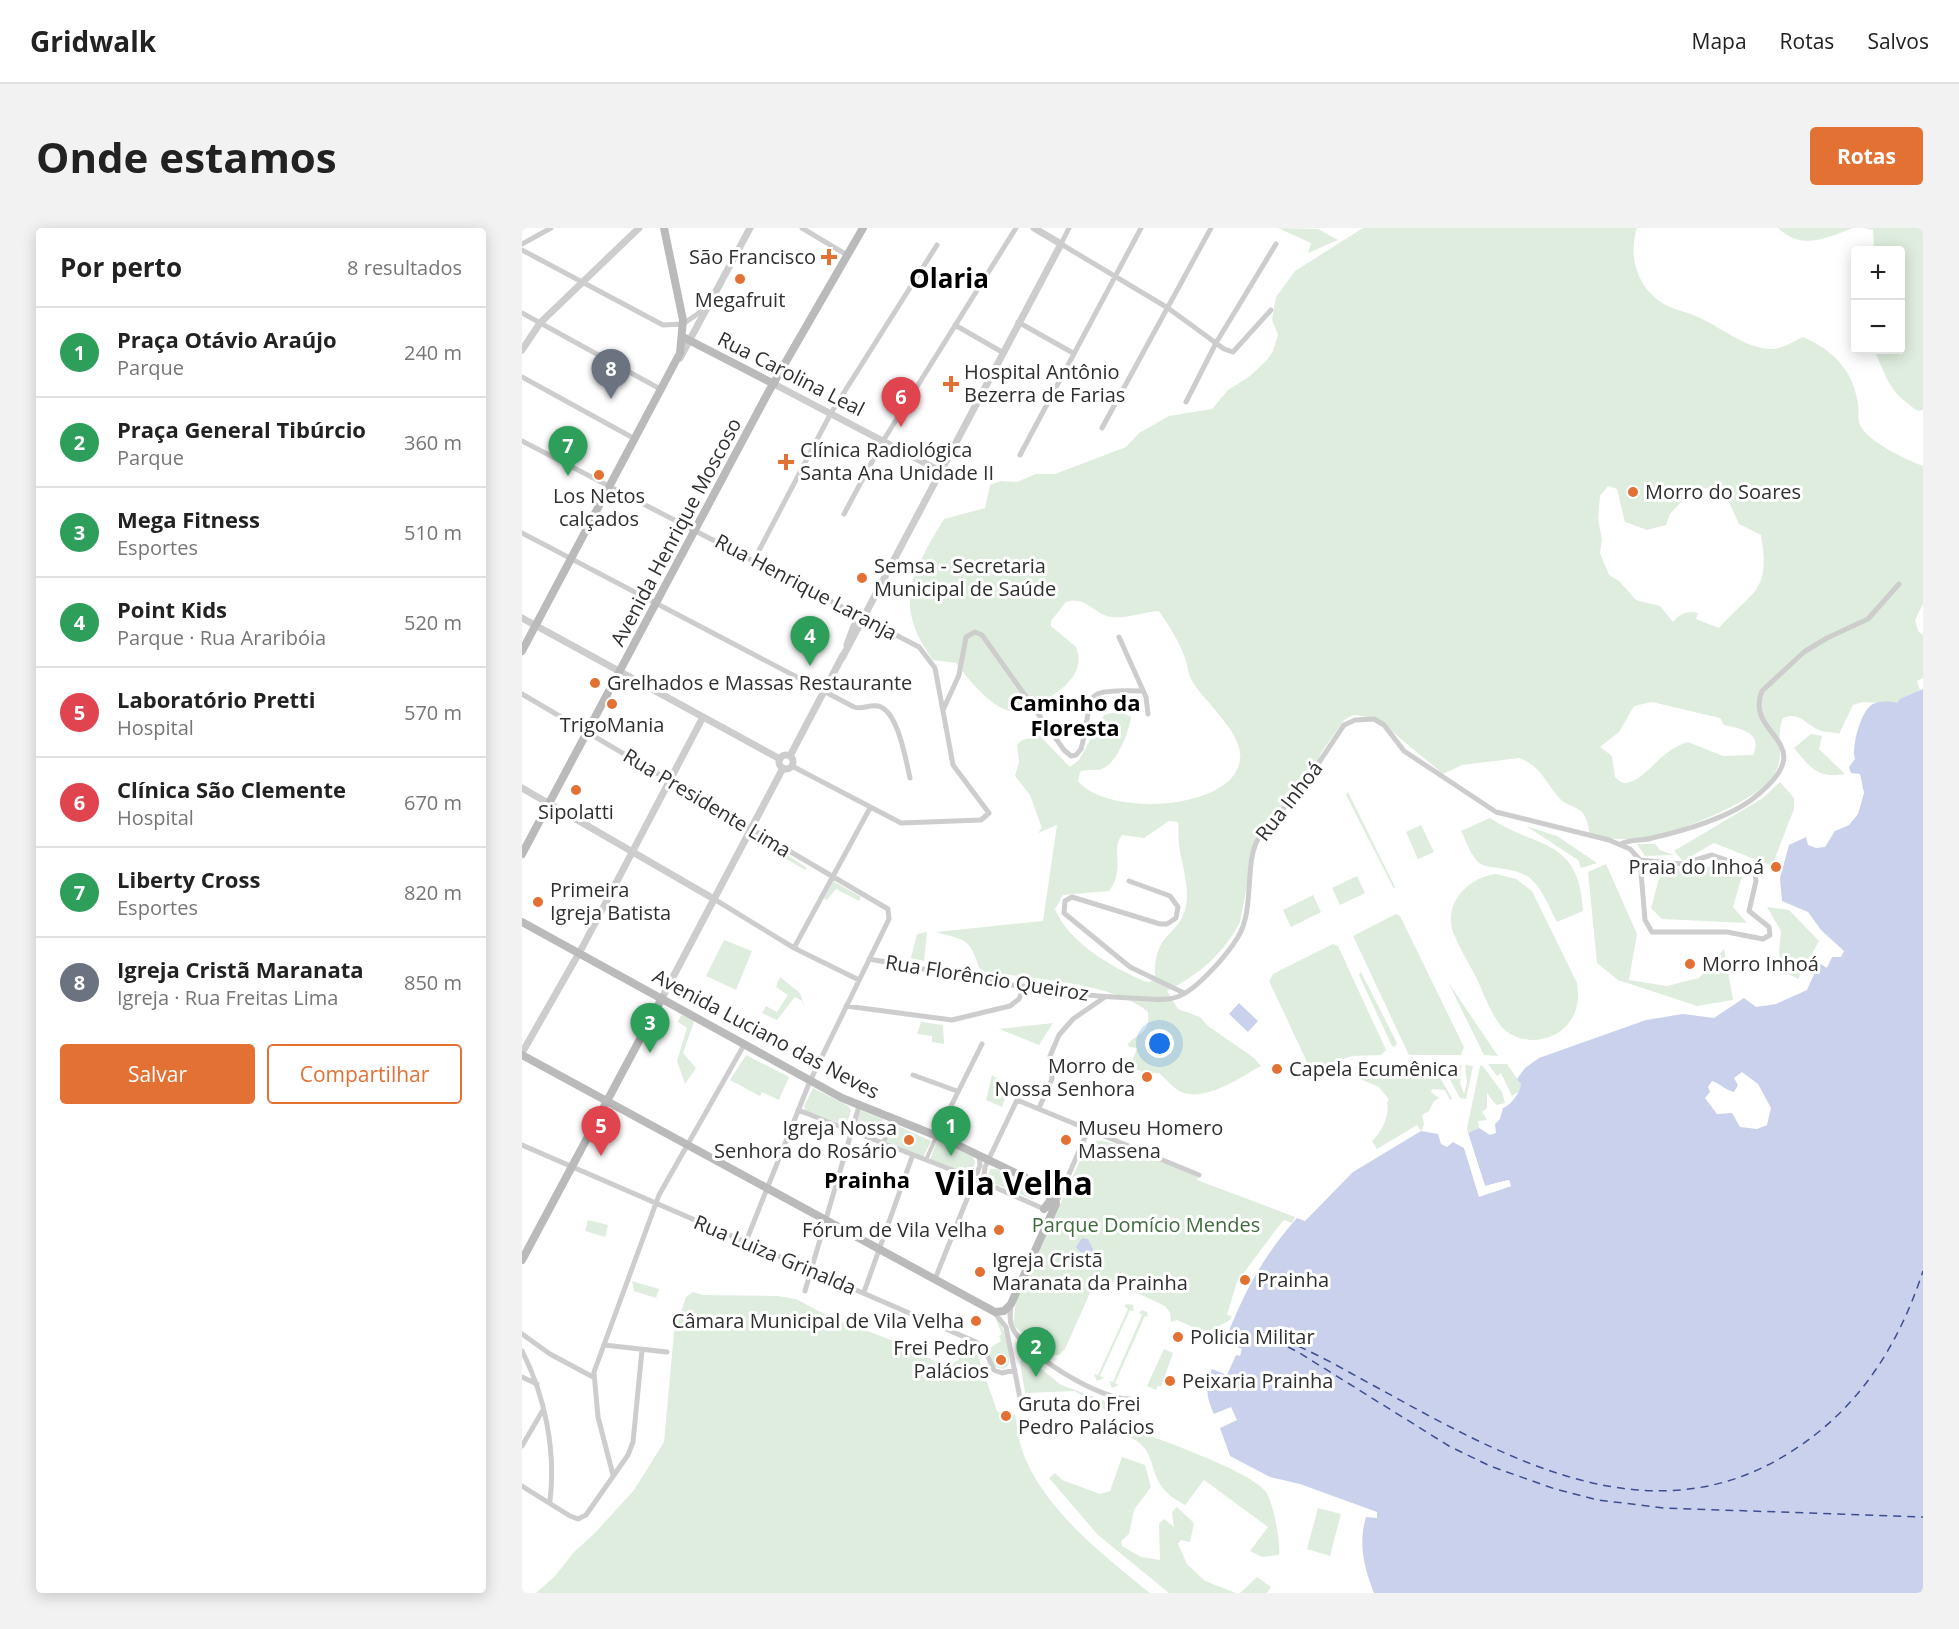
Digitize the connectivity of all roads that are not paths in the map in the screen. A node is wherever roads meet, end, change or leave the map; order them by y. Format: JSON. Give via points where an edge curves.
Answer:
{"nodes":[{"id":1,"x":551,"y":228,"type":"edge"},
{"id":2,"x":639,"y":228,"type":"edge"},
{"id":3,"x":664,"y":228,"type":"edge"},
{"id":4,"x":750,"y":228,"type":"edge"},
{"id":5,"x":802,"y":228,"type":"edge"},
{"id":6,"x":863,"y":228,"type":"edge"},
{"id":7,"x":1016,"y":228,"type":"edge"},
{"id":8,"x":1034,"y":228,"type":"edge"},
{"id":9,"x":1069,"y":228,"type":"edge"},
{"id":10,"x":1141,"y":228,"type":"edge"},
{"id":11,"x":1211,"y":228,"type":"edge"},
{"id":12,"x":522,"y":244,"type":"edge"},
{"id":13,"x":1061,"y":244,"type":"junction"},
{"id":14,"x":1276,"y":244,"type":"dead end"},
{"id":15,"x":937,"y":245,"type":"dead end"},
{"id":16,"x":522,"y":250,"type":"edge"},
{"id":17,"x":848,"y":255,"type":"junction"},
{"id":18,"x":1114,"y":276,"type":"junction"},
{"id":19,"x":580,"y":282,"type":"junction"},
{"id":20,"x":706,"y":307,"type":"junction"},
{"id":21,"x":1168,"y":308,"type":"junction"},
{"id":22,"x":1271,"y":310,"type":"dead end"},
{"id":23,"x":522,"y":313,"type":"edge"},
{"id":24,"x":1018,"y":322,"type":"junction"},
{"id":25,"x":540,"y":323,"type":"junction"},
{"id":26,"x":683,"y":324,"type":"junction"},
{"id":27,"x":955,"y":325,"type":"junction"},
{"id":28,"x":686,"y":338,"type":"junction"},
{"id":29,"x":1216,"y":343,"type":"junction"},
{"id":30,"x":522,"y":350,"type":"edge"},
{"id":31,"x":1002,"y":352,"type":"junction"},
{"id":32,"x":1073,"y":353,"type":"junction"},
{"id":33,"x":522,"y":377,"type":"edge"},
{"id":34,"x":774,"y":384,"type":"junction"},
{"id":35,"x":662,"y":390,"type":"junction"},
{"id":36,"x":1186,"y":402,"type":"dead end"},
{"id":37,"x":831,"y":413,"type":"junction"},
{"id":38,"x":1102,"y":428,"type":"dead end"},
{"id":39,"x":635,"y":439,"type":"junction"},
{"id":40,"x":522,"y":441,"type":"edge"},
{"id":41,"x":883,"y":441,"type":"junction"},
{"id":42,"x":1020,"y":455,"type":"dead end"},
{"id":43,"x":940,"y":471,"type":"junction"},
{"id":44,"x":610,"y":487,"type":"junction"},
{"id":45,"x":844,"y":514,"type":"dead end"},
{"id":46,"x":695,"y":530,"type":"junction"},
{"id":47,"x":522,"y":533,"type":"edge"},
{"id":48,"x":571,"y":559,"type":"junction"},
{"id":49,"x":754,"y":560,"type":"junction"},
{"id":50,"x":1899,"y":584,"type":"dead end"},
{"id":51,"x":656,"y":603,"type":"junction"},
{"id":52,"x":863,"y":616,"type":"junction"},
{"id":53,"x":522,"y":618,"type":"edge"},
{"id":54,"x":536,"y":626,"type":"junction"},
{"id":55,"x":1119,"y":637,"type":"dead end"},
{"id":56,"x":522,"y":651,"type":"edge"},
{"id":57,"x":620,"y":672,"type":"junction"},
{"id":58,"x":824,"y":692,"type":"junction"},
{"id":59,"x":1143,"y":692,"type":"junction"},
{"id":60,"x":522,"y":694,"type":"edge"},
{"id":61,"x":943,"y":710,"type":"junction"},
{"id":62,"x":1148,"y":714,"type":"dead end"},
{"id":63,"x":703,"y":717,"type":"junction"},
{"id":64,"x":587,"y":732,"type":"junction"},
{"id":65,"x":790,"y":756,"type":"junction"},
{"id":66,"x":780,"y":759,"type":"junction"},
{"id":67,"x":792,"y":766,"type":"junction"},
{"id":68,"x":783,"y":768,"type":"junction"},
{"id":69,"x":910,"y":778,"type":"dead end"},
{"id":70,"x":668,"y":780,"type":"junction"},
{"id":71,"x":522,"y":788,"type":"edge"},
{"id":72,"x":549,"y":803,"type":"junction"},
{"id":73,"x":870,"y":808,"type":"junction"},
{"id":74,"x":750,"y":829,"type":"junction"},
{"id":75,"x":1621,"y":844,"type":"junction"},
{"id":76,"x":631,"y":850,"type":"junction"},
{"id":77,"x":522,"y":854,"type":"edge"},
{"id":78,"x":1640,"y":860,"type":"junction"},
{"id":79,"x":832,"y":878,"type":"junction"},
{"id":80,"x":1129,"y":881,"type":"dead end"},
{"id":81,"x":714,"y":899,"type":"junction"},
{"id":82,"x":522,"y":922,"type":"edge"},
{"id":83,"x":794,"y":948,"type":"junction"},
{"id":84,"x":579,"y":953,"type":"junction"},
{"id":85,"x":869,"y":959,"type":"junction"},
{"id":86,"x":858,"y":980,"type":"junction"},
{"id":87,"x":1024,"y":986,"type":"junction"},
{"id":88,"x":1184,"y":993,"type":"junction"},
{"id":89,"x":1105,"y":997,"type":"junction"},
{"id":90,"x":662,"y":998,"type":"junction"},
{"id":91,"x":846,"y":1006,"type":"junction"},
{"id":92,"x":982,"y":1044,"type":"dead end"},
{"id":93,"x":744,"y":1045,"type":"junction"},
{"id":94,"x":522,"y":1054,"type":"edge"},
{"id":95,"x":913,"y":1075,"type":"dead end"},
{"id":96,"x":810,"y":1081,"type":"junction"},
{"id":97,"x":957,"y":1091,"type":"junction"},
{"id":98,"x":605,"y":1103,"type":"junction"},
{"id":99,"x":859,"y":1106,"type":"junction"},
{"id":100,"x":1039,"y":1108,"type":"junction"},
{"id":101,"x":798,"y":1110,"type":"junction"},
{"id":102,"x":892,"y":1119,"type":"junction"},
{"id":103,"x":1089,"y":1128,"type":"junction"},
{"id":104,"x":851,"y":1131,"type":"junction"},
{"id":105,"x":936,"y":1136,"type":"junction"},
{"id":106,"x":883,"y":1144,"type":"junction"},
{"id":107,"x":522,"y":1145,"type":"edge"},
{"id":108,"x":686,"y":1145,"type":"junction"},
{"id":109,"x":979,"y":1156,"type":"junction"},
{"id":110,"x":912,"y":1157,"type":"junction"},
{"id":111,"x":988,"y":1160,"type":"junction"},
{"id":112,"x":925,"y":1162,"type":"junction"},
{"id":113,"x":572,"y":1166,"type":"junction"},
{"id":114,"x":1198,"y":1175,"type":"dead end"},
{"id":115,"x":975,"y":1179,"type":"junction"},
{"id":116,"x":982,"y":1182,"type":"junction"},
{"id":117,"x":1064,"y":1186,"type":"junction"},
{"id":118,"x":767,"y":1189,"type":"junction"},
{"id":119,"x":1051,"y":1191,"type":"junction"},
{"id":120,"x":656,"y":1203,"type":"junction"},
{"id":121,"x":1056,"y":1204,"type":"junction"},
{"id":122,"x":1044,"y":1209,"type":"junction"},
{"id":123,"x":825,"y":1220,"type":"junction"},
{"id":124,"x":745,"y":1244,"type":"junction"},
{"id":125,"x":879,"y":1249,"type":"junction"},
{"id":126,"x":522,"y":1260,"type":"edge"},
{"id":127,"x":810,"y":1269,"type":"junction"},
{"id":128,"x":934,"y":1279,"type":"junction"},
{"id":129,"x":805,"y":1291,"type":"dead end"},
{"id":130,"x":864,"y":1292,"type":"junction"},
{"id":131,"x":1011,"y":1304,"type":"junction"},
{"id":132,"x":992,"y":1310,"type":"junction"},
{"id":133,"x":522,"y":1334,"type":"edge"},
{"id":134,"x":1022,"y":1341,"type":"junction"},
{"id":135,"x":604,"y":1345,"type":"junction"},
{"id":136,"x":642,"y":1350,"type":"junction"},
{"id":137,"x":1015,"y":1350,"type":"junction"},
{"id":138,"x":522,"y":1351,"type":"edge"},
{"id":139,"x":666,"y":1352,"type":"dead end"},
{"id":140,"x":1036,"y":1353,"type":"junction"},
{"id":141,"x":1015,"y":1370,"type":"junction"},
{"id":142,"x":522,"y":1377,"type":"edge"},
{"id":143,"x":593,"y":1377,"type":"junction"},
{"id":144,"x":537,"y":1384,"type":"junction"},
{"id":145,"x":1130,"y":1400,"type":"dead end"},
{"id":146,"x":1022,"y":1408,"type":"dead end"},
{"id":147,"x":543,"y":1410,"type":"junction"},
{"id":148,"x":522,"y":1446,"type":"edge"},
{"id":149,"x":613,"y":1475,"type":"junction"},
{"id":150,"x":522,"y":1486,"type":"edge"},
{"id":151,"x":550,"y":1501,"type":"junction"}],
"edges":[{"from":1,"to":12,"type":"street"},
{"from":2,"to":19,"type":"street"},
{"from":3,"to":26,"type":"main road"},
{"from":4,"to":20,"type":"street"},
{"from":5,"to":17,"type":"street"},
{"from":6,"to":17,"type":"main road","name":"Avenida Henrique Moscoso"},
{"from":7,"to":27,"type":"street"},
{"from":8,"to":13,"type":"street"},
{"from":9,"to":13,"type":"street"},
{"from":10,"to":18,"type":"street"},
{"from":11,"to":21,"type":"street"},
{"from":13,"to":18,"type":"street"},
{"from":13,"to":24,"type":"street"},
{"from":14,"to":29,"type":"street"},
{"from":15,"to":37,"type":"street"},
{"from":16,"to":19,"type":"street"},
{"from":17,"to":34,"type":"main road","name":"Avenida Henrique Moscoso"},
{"from":18,"to":21,"type":"street"},
{"from":18,"to":32,"type":"street"},
{"from":19,"to":25,"type":"street"},
{"from":19,"to":26,"type":"street","via":[[663,325]]},
{"from":20,"to":26,"type":"street","name":"Rua Carolina Leal"},
{"from":20,"to":28,"type":"street"},
{"from":21,"to":29,"type":"street"},
{"from":21,"to":38,"type":"street"},
{"from":22,"to":29,"type":"street","via":[[1233,352]]},
{"from":23,"to":25,"type":"street"},
{"from":24,"to":31,"type":"street"},
{"from":24,"to":32,"type":"street"},
{"from":25,"to":30,"type":"street"},
{"from":25,"to":35,"type":"street"},
{"from":26,"to":28,"type":"main road"},
{"from":27,"to":31,"type":"street"},
{"from":27,"to":41,"type":"street"},
{"from":28,"to":34,"type":"main road","name":"Rua Carolina Leal"},
{"from":28,"to":35,"type":"main road"},
{"from":29,"to":36,"type":"street"},
{"from":31,"to":43,"type":"street"},
{"from":32,"to":42,"type":"street"},
{"from":33,"to":39,"type":"street"},
{"from":34,"to":37,"type":"street","name":"Rua Carolina Leal"},
{"from":34,"to":46,"type":"main road","name":"Avenida Henrique Moscoso"},
{"from":35,"to":39,"type":"main road"},
{"from":37,"to":41,"type":"street","name":"Rua Carolina Leal"},
{"from":37,"to":49,"type":"street"},
{"from":39,"to":44,"type":"main road"},
{"from":40,"to":44,"type":"street","name":"Rua Henrique Laranja"},
{"from":41,"to":43,"type":"street","name":"Rua Carolina Leal"},
{"from":41,"to":45,"type":"street"},
{"from":43,"to":52,"type":"street"},
{"from":44,"to":46,"type":"street","name":"Rua Henrique Laranja"},
{"from":44,"to":48,"type":"main road"},
{"from":46,"to":49,"type":"street","name":"Rua Henrique Laranja"},
{"from":46,"to":51,"type":"main road","name":"Avenida Henrique Moscoso"},
{"from":47,"to":48,"type":"street"},
{"from":48,"to":51,"type":"street"},
{"from":48,"to":54,"type":"main road"},
{"from":49,"to":52,"type":"street","name":"Rua Henrique Laranja"},
{"from":50,"to":75,"type":"street","via":[[1868,619],[1804,652],[1762,691],[1759,709],[1785,757],[1776,777],[1763,790],[1737,808],[1694,826]]},
{"from":51,"to":57,"type":"main road","name":"Avenida Henrique Moscoso"},
{"from":51,"to":58,"type":"street"},
{"from":52,"to":58,"type":"street","via":[[852,630]]},
{"from":52,"to":61,"type":"street","name":"Rua Henrique Laranja","via":[[916,645],[928,656],[935,668]]},
{"from":53,"to":54,"type":"street"},
{"from":54,"to":56,"type":"main road"},
{"from":54,"to":57,"type":"street"},
{"from":55,"to":59,"type":"street"},
{"from":57,"to":63,"type":"street"},
{"from":57,"to":64,"type":"main road","name":"Avenida Henrique Moscoso"},
{"from":58,"to":65,"type":"street"},
{"from":58,"to":69,"type":"street","via":[[857,708],[882,708],[895,723]]},
{"from":59,"to":61,"type":"street","via":[[1104,690],[1094,694],[1081,749],[1071,756],[982,635],[975,632],[966,637],[959,675]]},
{"from":59,"to":62,"type":"street"},
{"from":60,"to":64,"type":"street","name":"Rua Presidente Lima"},
{"from":61,"to":73,"type":"street","via":[[953,765],[987,808],[988,816],[981,820],[910,824]]},
{"from":63,"to":66,"type":"street"},
{"from":63,"to":70,"type":"street"},
{"from":64,"to":70,"type":"street","name":"Rua Presidente Lima"},
{"from":64,"to":72,"type":"main road","name":"Avenida Henrique Moscoso"},
{"from":65,"to":66,"type":"street"},
{"from":65,"to":67,"type":"street"},
{"from":66,"to":68,"type":"street"},
{"from":67,"to":68,"type":"street"},
{"from":67,"to":73,"type":"street"},
{"from":68,"to":74,"type":"street"},
{"from":70,"to":74,"type":"street","name":"Rua Presidente Lima"},
{"from":70,"to":76,"type":"street"},
{"from":71,"to":72,"type":"street"},
{"from":72,"to":76,"type":"street"},
{"from":72,"to":77,"type":"main road","name":"Avenida Henrique Moscoso"},
{"from":73,"to":79,"type":"street"},
{"from":74,"to":79,"type":"street","name":"Rua Presidente Lima"},
{"from":74,"to":81,"type":"street"},
{"from":75,"to":78,"type":"street"},
{"from":75,"to":88,"type":"street","name":"Rua Inhoá","via":[[1496,812],[1404,751],[1381,723],[1370,718],[1355,720],[1341,728],[1308,779],[1258,839],[1240,934],[1219,961]]},
{"from":76,"to":81,"type":"street"},
{"from":76,"to":84,"type":"street"},
{"from":78,"to":78,"type":"street","via":[[1682,864],[1712,855],[1750,868],[1756,881],[1749,911],[1769,927],[1770,935],[1763,939],[1727,932],[1652,932],[1645,920]]},
{"from":79,"to":83,"type":"street"},
{"from":79,"to":85,"type":"street","name":"Rua Presidente Lima","via":[[883,905],[890,913]]},
{"from":80,"to":88,"type":"street","via":[[1173,898],[1178,908],[1176,918],[1160,924],[1072,897],[1065,901],[1064,913],[1130,967]]},
{"from":81,"to":83,"type":"street"},
{"from":81,"to":90,"type":"street"},
{"from":82,"to":84,"type":"main road","name":"Avenida Luciano das Neves"},
{"from":83,"to":86,"type":"street"},
{"from":84,"to":90,"type":"main road","name":"Avenida Luciano das Neves"},
{"from":84,"to":94,"type":"street"},
{"from":85,"to":86,"type":"street"},
{"from":85,"to":87,"type":"street","name":"Rua Florêncio Queiroz"},
{"from":86,"to":91,"type":"street"},
{"from":87,"to":89,"type":"street","name":"Rua Florêncio Queiroz"},
{"from":87,"to":91,"type":"street","via":[[1010,1006],[952,1020]]},
{"from":88,"to":89,"type":"street","via":[[1169,999]]},
{"from":89,"to":100,"type":"street","via":[[1073,1019],[1059,1035],[1050,1056],[1052,1079]]},
{"from":90,"to":93,"type":"main road","name":"Avenida Luciano das Neves"},
{"from":90,"to":98,"type":"main road"},
{"from":91,"to":96,"type":"street"},
{"from":92,"to":97,"type":"street"},
{"from":93,"to":96,"type":"main road","name":"Avenida Luciano das Neves"},
{"from":93,"to":108,"type":"street"},
{"from":94,"to":98,"type":"main road"},
{"from":95,"to":97,"type":"street"},
{"from":96,"to":99,"type":"main road","name":"Avenida Luciano das Neves"},
{"from":96,"to":101,"type":"street"},
{"from":97,"to":105,"type":"street"},
{"from":98,"to":108,"type":"main road"},
{"from":98,"to":113,"type":"main road"},
{"from":99,"to":102,"type":"main road","name":"Avenida Luciano das Neves"},
{"from":99,"to":104,"type":"street"},
{"from":100,"to":103,"type":"street"},
{"from":100,"to":111,"type":"street","via":[[1017,1100]]},
{"from":101,"to":104,"type":"street"},
{"from":101,"to":118,"type":"street"},
{"from":102,"to":105,"type":"main road","name":"Avenida Luciano das Neves"},
{"from":102,"to":106,"type":"street"},
{"from":103,"to":114,"type":"street"},
{"from":103,"to":117,"type":"street"},
{"from":104,"to":106,"type":"street"},
{"from":104,"to":123,"type":"street"},
{"from":105,"to":109,"type":"main road","name":"Avenida Luciano das Neves"},
{"from":105,"to":112,"type":"street"},
{"from":106,"to":110,"type":"street"},
{"from":107,"to":113,"type":"street","name":"Rua Luiza Grinalda"},
{"from":108,"to":118,"type":"main road"},
{"from":108,"to":120,"type":"street"},
{"from":109,"to":111,"type":"main road","name":"Avenida Luciano das Neves"},
{"from":109,"to":115,"type":"street"},
{"from":110,"to":112,"type":"street"},
{"from":110,"to":125,"type":"street"},
{"from":111,"to":116,"type":"street"},
{"from":111,"to":119,"type":"main road","name":"Avenida Luciano das Neves"},
{"from":112,"to":115,"type":"street"},
{"from":113,"to":120,"type":"street","name":"Rua Luiza Grinalda"},
{"from":113,"to":126,"type":"main road"},
{"from":115,"to":116,"type":"street"},
{"from":115,"to":128,"type":"street"},
{"from":116,"to":122,"type":"street"},
{"from":117,"to":119,"type":"street"},
{"from":117,"to":121,"type":"street"},
{"from":118,"to":123,"type":"main road"},
{"from":118,"to":124,"type":"street"},
{"from":119,"to":121,"type":"main road"},
{"from":119,"to":122,"type":"main road"},
{"from":120,"to":124,"type":"street","name":"Rua Luiza Grinalda"},
{"from":120,"to":135,"type":"street"},
{"from":121,"to":122,"type":"street"},
{"from":121,"to":131,"type":"main road"},
{"from":123,"to":125,"type":"main road"},
{"from":123,"to":127,"type":"street"},
{"from":124,"to":127,"type":"street","name":"Rua Luiza Grinalda"},
{"from":125,"to":128,"type":"main road"},
{"from":125,"to":130,"type":"street"},
{"from":127,"to":129,"type":"street"},
{"from":127,"to":130,"type":"street","name":"Rua Luiza Grinalda"},
{"from":128,"to":132,"type":"main road"},
{"from":130,"to":141,"type":"street","name":"Rua Luiza Grinalda","via":[[979,1344],[996,1371]]},
{"from":131,"to":132,"type":"main road","via":[[1001,1312]]},
{"from":131,"to":134,"type":"street","via":[[1010,1321]]},
{"from":132,"to":137,"type":"street","via":[[1005,1323]]},
{"from":133,"to":143,"type":"street"},
{"from":134,"to":137,"type":"street"},
{"from":134,"to":137,"type":"street","via":[[1015,1339]]},
{"from":134,"to":140,"type":"street"},
{"from":135,"to":136,"type":"street"},
{"from":135,"to":143,"type":"street"},
{"from":136,"to":139,"type":"street"},
{"from":136,"to":149,"type":"street","via":[[633,1442]]},
{"from":137,"to":140,"type":"street"},
{"from":137,"to":141,"type":"street"},
{"from":138,"to":144,"type":"street"},
{"from":140,"to":145,"type":"street","via":[[1071,1378]]},
{"from":141,"to":146,"type":"street"},
{"from":142,"to":144,"type":"street"},
{"from":143,"to":149,"type":"street","via":[[598,1417]]},
{"from":144,"to":147,"type":"street"},
{"from":147,"to":148,"type":"street"},
{"from":147,"to":151,"type":"street","via":[[552,1462]]},
{"from":149,"to":151,"type":"street","via":[[584,1517],[570,1516]]},
{"from":150,"to":151,"type":"street"}]}
